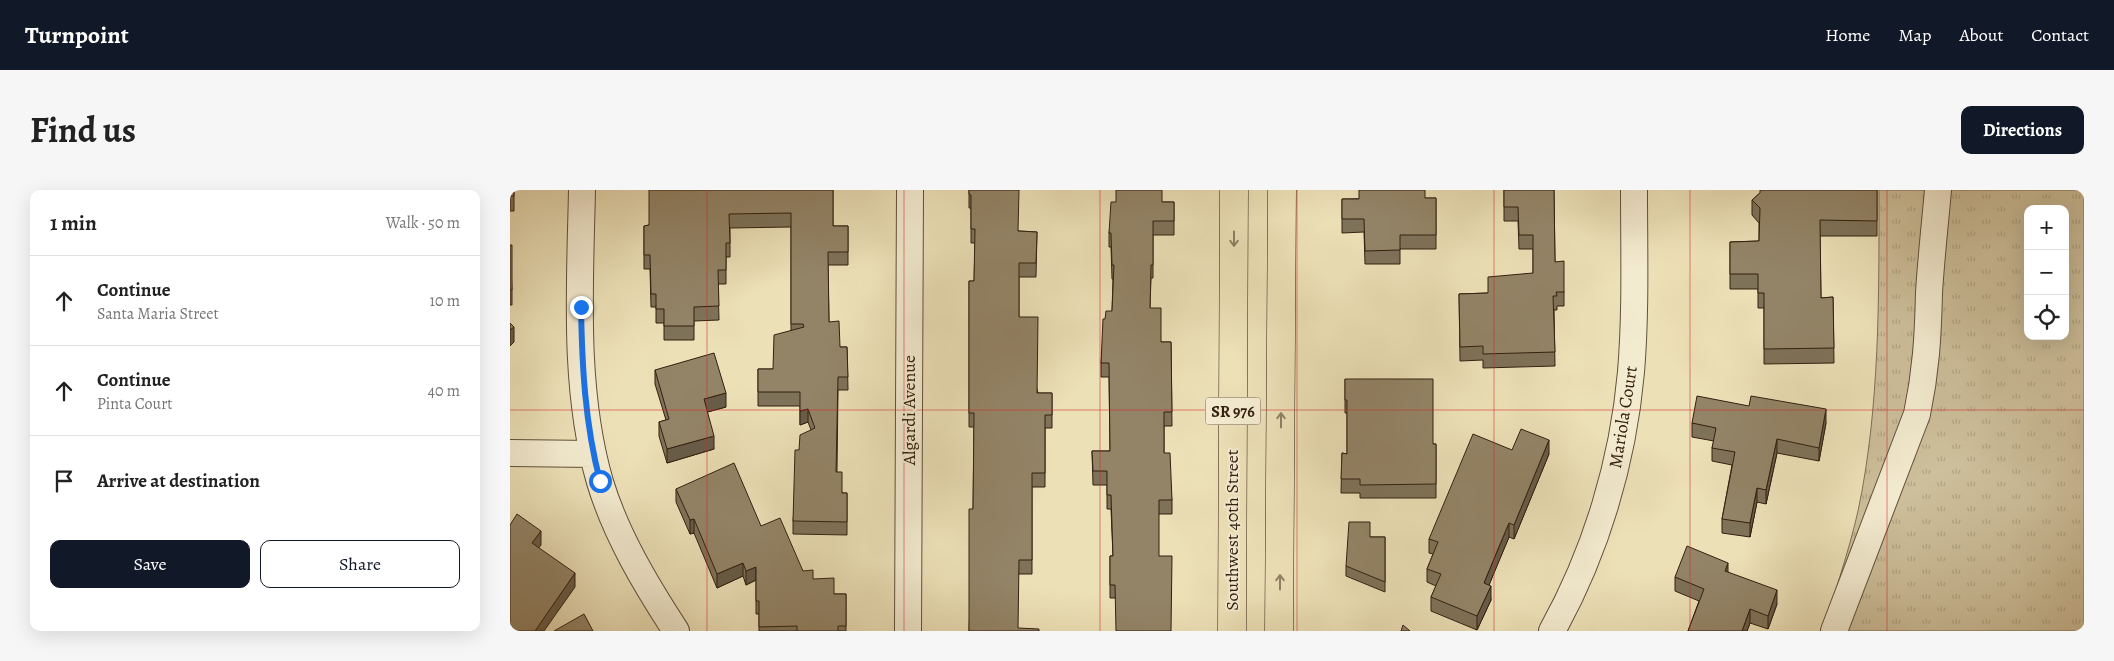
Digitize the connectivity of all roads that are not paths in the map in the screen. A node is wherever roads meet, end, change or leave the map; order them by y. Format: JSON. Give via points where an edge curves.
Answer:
{"nodes":[{"id":1,"x":582,"y":190,"type":"edge"},
{"id":2,"x":910,"y":190,"type":"edge"},
{"id":3,"x":1234,"y":190,"type":"edge"},
{"id":4,"x":1282,"y":190,"type":"edge"},
{"id":5,"x":1634,"y":190,"type":"edge"},
{"id":6,"x":1938,"y":190,"type":"edge"},
{"id":7,"x":510,"y":453,"type":"edge"},
{"id":8,"x":593,"y":454,"type":"junction"},
{"id":9,"x":676,"y":631,"type":"edge"},
{"id":10,"x":908,"y":631,"type":"edge"},
{"id":11,"x":1232,"y":631,"type":"edge"},
{"id":12,"x":1280,"y":631,"type":"edge"},
{"id":13,"x":1552,"y":631,"type":"edge"},
{"id":14,"x":1834,"y":631,"type":"edge"}],
"edges":[{"from":1,"to":8,"type":"street","via":[[582,357]]},
{"from":2,"to":10,"type":"street","name":"Algardi Avenue"},
{"from":3,"to":11,"type":"main road","name":"Southwest 40th Street","number":"SR 976","one_way":true},
{"from":12,"to":4,"type":"main road","number":"SR 976","one_way":true},
{"from":5,"to":13,"type":"street","name":"Mariola Court","via":[[1633,340],[1624,430],[1595,535]]},
{"from":6,"to":14,"type":"street","via":[[1929,293],[1929,337],[1917,414]]},
{"from":7,"to":8,"type":"street"},
{"from":8,"to":9,"type":"street","via":[[608,505],[625,543]]}]}
